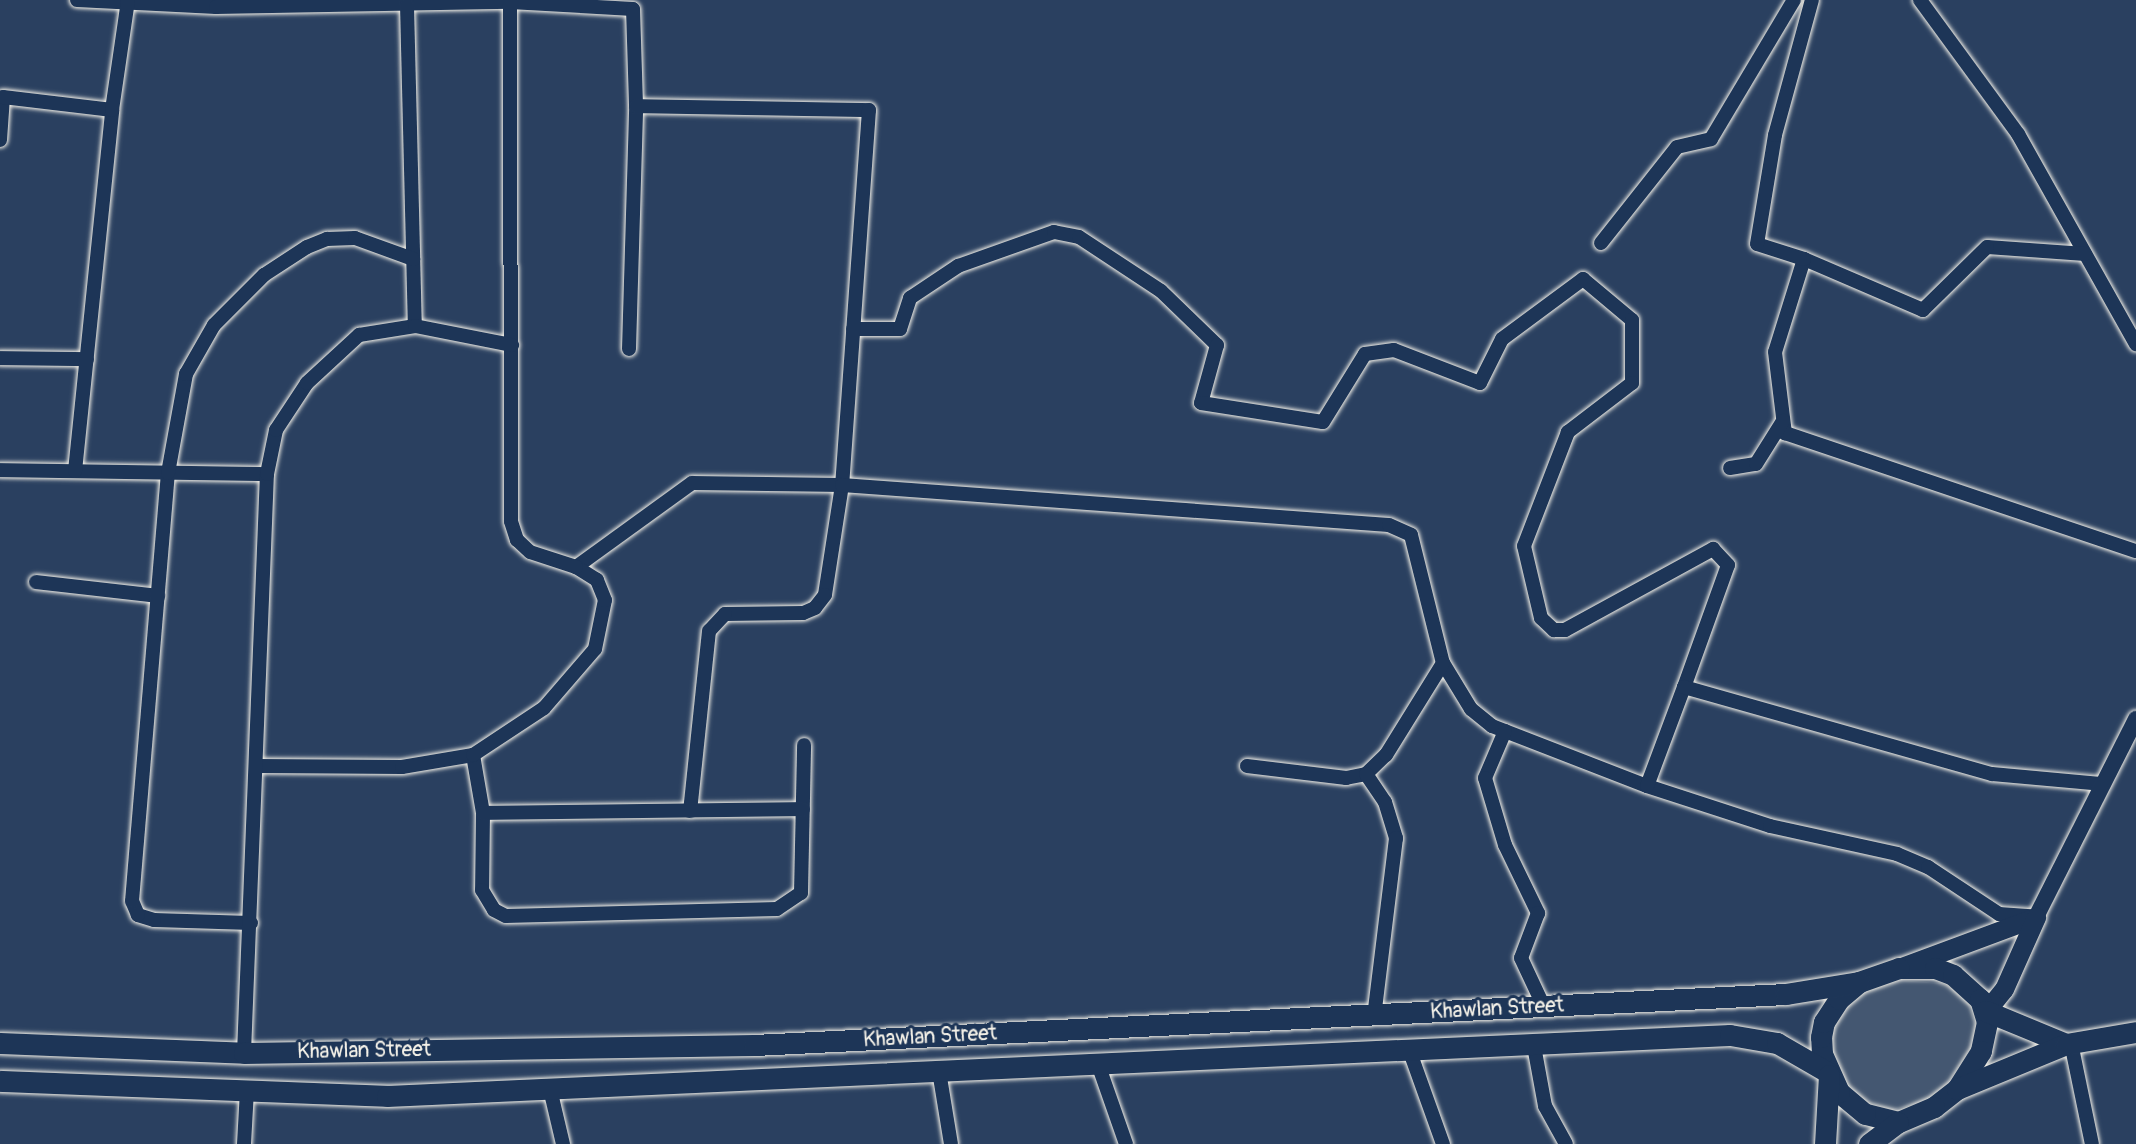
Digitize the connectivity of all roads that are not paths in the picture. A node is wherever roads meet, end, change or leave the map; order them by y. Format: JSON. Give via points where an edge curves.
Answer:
{"nodes":[{"id":1,"x":77,"y":0,"type":"edge"},
{"id":2,"x":1794,"y":0,"type":"edge"},
{"id":3,"x":1812,"y":0,"type":"edge"},
{"id":4,"x":1920,"y":0,"type":"edge"},
{"id":5,"x":510,"y":1,"type":"edge"},
{"id":6,"x":127,"y":3,"type":"edge"},
{"id":7,"x":407,"y":5,"type":"junction"},
{"id":8,"x":2,"y":97,"type":"edge"},
{"id":9,"x":636,"y":106,"type":"junction"},
{"id":10,"x":111,"y":110,"type":"junction"},
{"id":11,"x":0,"y":140,"type":"edge"},
{"id":12,"x":1601,"y":243,"type":"dead end"},
{"id":13,"x":2085,"y":254,"type":"junction"},
{"id":14,"x":413,"y":259,"type":"junction"},
{"id":15,"x":1804,"y":259,"type":"junction"},
{"id":16,"x":415,"y":326,"type":"junction"},
{"id":17,"x":853,"y":329,"type":"junction"},
{"id":18,"x":2136,"y":344,"type":"edge"},
{"id":19,"x":512,"y":345,"type":"junction"},
{"id":20,"x":629,"y":349,"type":"dead end"},
{"id":21,"x":0,"y":358,"type":"edge"},
{"id":22,"x":88,"y":359,"type":"junction"},
{"id":23,"x":1783,"y":421,"type":"junction"},
{"id":24,"x":1730,"y":468,"type":"dead end"},
{"id":25,"x":0,"y":470,"type":"edge"},
{"id":26,"x":75,"y":471,"type":"junction"},
{"id":27,"x":169,"y":473,"type":"junction"},
{"id":28,"x":267,"y":474,"type":"junction"},
{"id":29,"x":842,"y":485,"type":"junction"},
{"id":30,"x":2136,"y":551,"type":"edge"},
{"id":31,"x":576,"y":567,"type":"junction"},
{"id":32,"x":36,"y":582,"type":"dead end"},
{"id":33,"x":158,"y":596,"type":"junction"},
{"id":34,"x":1443,"y":663,"type":"junction"},
{"id":35,"x":1684,"y":687,"type":"junction"},
{"id":36,"x":2136,"y":719,"type":"edge"},
{"id":37,"x":1506,"y":731,"type":"junction"},
{"id":38,"x":804,"y":745,"type":"dead end"},
{"id":39,"x":473,"y":755,"type":"junction"},
{"id":40,"x":258,"y":765,"type":"junction"},
{"id":41,"x":1247,"y":766,"type":"dead end"},
{"id":42,"x":1366,"y":774,"type":"junction"},
{"id":43,"x":2101,"y":784,"type":"junction"},
{"id":44,"x":1647,"y":786,"type":"junction"},
{"id":45,"x":803,"y":810,"type":"junction"},
{"id":46,"x":690,"y":811,"type":"junction"},
{"id":47,"x":483,"y":813,"type":"junction"},
{"id":48,"x":2036,"y":916,"type":"junction"},
{"id":49,"x":251,"y":923,"type":"junction"},
{"id":50,"x":1899,"y":968,"type":"junction"},
{"id":51,"x":1859,"y":982,"type":"junction"},
{"id":52,"x":1544,"y":1007,"type":"junction"},
{"id":53,"x":1986,"y":1011,"type":"junction"},
{"id":54,"x":1374,"y":1016,"type":"junction"},
{"id":55,"x":2136,"y":1032,"type":"edge"},
{"id":56,"x":0,"y":1043,"type":"edge"},
{"id":57,"x":2069,"y":1044,"type":"junction"},
{"id":58,"x":754,"y":1045,"type":"junction"},
{"id":59,"x":1534,"y":1046,"type":"junction"},
{"id":60,"x":1410,"y":1052,"type":"junction"},
{"id":61,"x":244,"y":1053,"type":"junction"},
{"id":62,"x":1098,"y":1064,"type":"junction"},
{"id":63,"x":939,"y":1071,"type":"junction"},
{"id":64,"x":1829,"y":1073,"type":"junction"},
{"id":65,"x":747,"y":1078,"type":"junction"},
{"id":66,"x":0,"y":1081,"type":"edge"},
{"id":67,"x":550,"y":1089,"type":"junction"},
{"id":68,"x":1957,"y":1089,"type":"junction"},
{"id":69,"x":247,"y":1091,"type":"junction"},
{"id":70,"x":1898,"y":1122,"type":"junction"},
{"id":71,"x":244,"y":1144,"type":"edge"},
{"id":72,"x":563,"y":1144,"type":"edge"},
{"id":73,"x":951,"y":1144,"type":"edge"},
{"id":74,"x":1126,"y":1144,"type":"edge"},
{"id":75,"x":1443,"y":1144,"type":"edge"},
{"id":76,"x":1566,"y":1144,"type":"edge"},
{"id":77,"x":1825,"y":1144,"type":"edge"},
{"id":78,"x":1869,"y":1144,"type":"edge"},
{"id":79,"x":2092,"y":1144,"type":"edge"}],
"edges":[{"from":1,"to":6,"type":"street"},
{"from":2,"to":12,"type":"street","via":[[1711,139],[1677,147]]},
{"from":3,"to":15,"type":"street","via":[[1775,135],[1757,244]]},
{"from":4,"to":13,"type":"street","via":[[2018,134]]},
{"from":5,"to":7,"type":"street"},
{"from":5,"to":9,"type":"street","via":[[634,9]]},
{"from":5,"to":19,"type":"street","via":[[507,99]]},
{"from":6,"to":7,"type":"street"},
{"from":6,"to":10,"type":"street"},
{"from":7,"to":14,"type":"street"},
{"from":8,"to":10,"type":"street"},
{"from":8,"to":11,"type":"street"},
{"from":9,"to":17,"type":"street","via":[[869,110]]},
{"from":9,"to":20,"type":"street"},
{"from":10,"to":22,"type":"street"},
{"from":13,"to":15,"type":"street","via":[[1987,247],[1923,310]]},
{"from":13,"to":18,"type":"street"},
{"from":14,"to":16,"type":"street"},
{"from":14,"to":27,"type":"street","via":[[355,238],[327,239],[264,275],[214,325],[198,348],[186,374]]},
{"from":15,"to":23,"type":"street","via":[[1775,352]]},
{"from":16,"to":19,"type":"street"},
{"from":16,"to":28,"type":"street","via":[[359,335],[335,353],[289,407],[276,430]]},
{"from":17,"to":29,"type":"street"},
{"from":17,"to":35,"type":"street","via":[[901,329],[910,298],[958,266],[1054,232],[1079,237],[1161,291],[1217,345],[1201,403],[1323,422],[1365,354],[1394,350],[1480,383],[1502,339],[1583,279],[1632,320],[1632,383],[1568,432],[1524,546],[1541,618],[1554,630],[1566,630],[1713,550],[1728,565]]},
{"from":19,"to":31,"type":"street","via":[[511,521],[517,540],[530,552]]},
{"from":21,"to":22,"type":"street"},
{"from":22,"to":26,"type":"street"},
{"from":23,"to":24,"type":"street","via":[[1756,464]]},
{"from":23,"to":30,"type":"street","via":[[1785,433]]},
{"from":25,"to":26,"type":"street"},
{"from":26,"to":27,"type":"street"},
{"from":27,"to":28,"type":"street"},
{"from":27,"to":33,"type":"street"},
{"from":28,"to":40,"type":"street"},
{"from":29,"to":31,"type":"street","via":[[692,484]]},
{"from":29,"to":34,"type":"street","via":[[1389,525],[1411,535],[1418,550]]},
{"from":29,"to":46,"type":"street","via":[[825,595],[815,608],[803,613],[725,614],[709,631]]},
{"from":31,"to":39,"type":"street","via":[[597,580],[605,600],[595,649],[544,708]]},
{"from":32,"to":33,"type":"street"},
{"from":33,"to":49,"type":"street","via":[[132,901],[138,915],[154,920]]},
{"from":34,"to":37,"type":"street","via":[[1471,709]]},
{"from":34,"to":42,"type":"street","via":[[1386,755]]},
{"from":35,"to":43,"type":"street","via":[[1992,775]]},
{"from":35,"to":44,"type":"street"},
{"from":36,"to":43,"type":"street"},
{"from":37,"to":44,"type":"street"},
{"from":37,"to":52,"type":"street","via":[[1485,778],[1505,845],[1538,913],[1521,958]]},
{"from":38,"to":45,"type":"street"},
{"from":39,"to":40,"type":"street","via":[[402,767]]},
{"from":39,"to":47,"type":"street"},
{"from":40,"to":49,"type":"street"},
{"from":41,"to":42,"type":"street","via":[[1346,778]]},
{"from":42,"to":54,"type":"street","via":[[1385,803],[1396,838]]},
{"from":43,"to":48,"type":"street"},
{"from":44,"to":48,"type":"street","via":[[1770,826],[1897,853],[1928,867],[1999,914]]},
{"from":45,"to":46,"type":"street"},
{"from":45,"to":47,"type":"street","via":[[801,893],[777,909],[506,916],[494,910],[482,890]]},
{"from":46,"to":47,"type":"street"},
{"from":48,"to":50,"type":"main road"},
{"from":48,"to":53,"type":"main road","via":[[2004,989]]},
{"from":49,"to":61,"type":"street"},
{"from":50,"to":51,"type":"main road"},
{"from":50,"to":53,"type":"main road","via":[[1935,968],[1953,975],[1974,992]]},
{"from":51,"to":52,"type":"main road","name":"Khawlan Street","via":[[1786,994]]},
{"from":51,"to":64,"type":"main road","via":[[1839,999],[1824,1022],[1822,1054]]},
{"from":52,"to":54,"type":"main road","name":"Khawlan Street"},
{"from":53,"to":57,"type":"main road"},
{"from":53,"to":68,"type":"main road","via":[[1981,1051]]},
{"from":54,"to":58,"type":"main road","name":"Khawlan Street"},
{"from":55,"to":57,"type":"main road"},
{"from":56,"to":61,"type":"main road","name":"Khawlan Street"},
{"from":57,"to":68,"type":"main road"},
{"from":57,"to":79,"type":"street"},
{"from":58,"to":61,"type":"main road","name":"Khawlan Street"},
{"from":58,"to":65,"type":"main road"},
{"from":59,"to":60,"type":"main road","name":"Khawlan Street"},
{"from":59,"to":64,"type":"main road","name":"Khawlan Street","via":[[1754,1037],[1776,1043]]},
{"from":59,"to":76,"type":"street","via":[[1545,1105]]},
{"from":60,"to":62,"type":"main road","name":"Khawlan Street"},
{"from":60,"to":75,"type":"street"},
{"from":62,"to":63,"type":"main road","name":"Khawlan Street"},
{"from":62,"to":74,"type":"street"},
{"from":63,"to":65,"type":"main road","name":"Khawlan Street"},
{"from":63,"to":73,"type":"street"},
{"from":64,"to":70,"type":"main road","via":[[1854,1106],[1876,1118]]},
{"from":64,"to":77,"type":"main road"},
{"from":65,"to":67,"type":"main road","name":"Khawlan Street"},
{"from":66,"to":69,"type":"main road","name":"Khawlan Street"},
{"from":67,"to":69,"type":"main road","name":"Khawlan Street","via":[[387,1096]]},
{"from":67,"to":72,"type":"street"},
{"from":68,"to":70,"type":"main road","via":[[1934,1107]]},
{"from":69,"to":71,"type":"street"},
{"from":70,"to":78,"type":"main road"}]}
